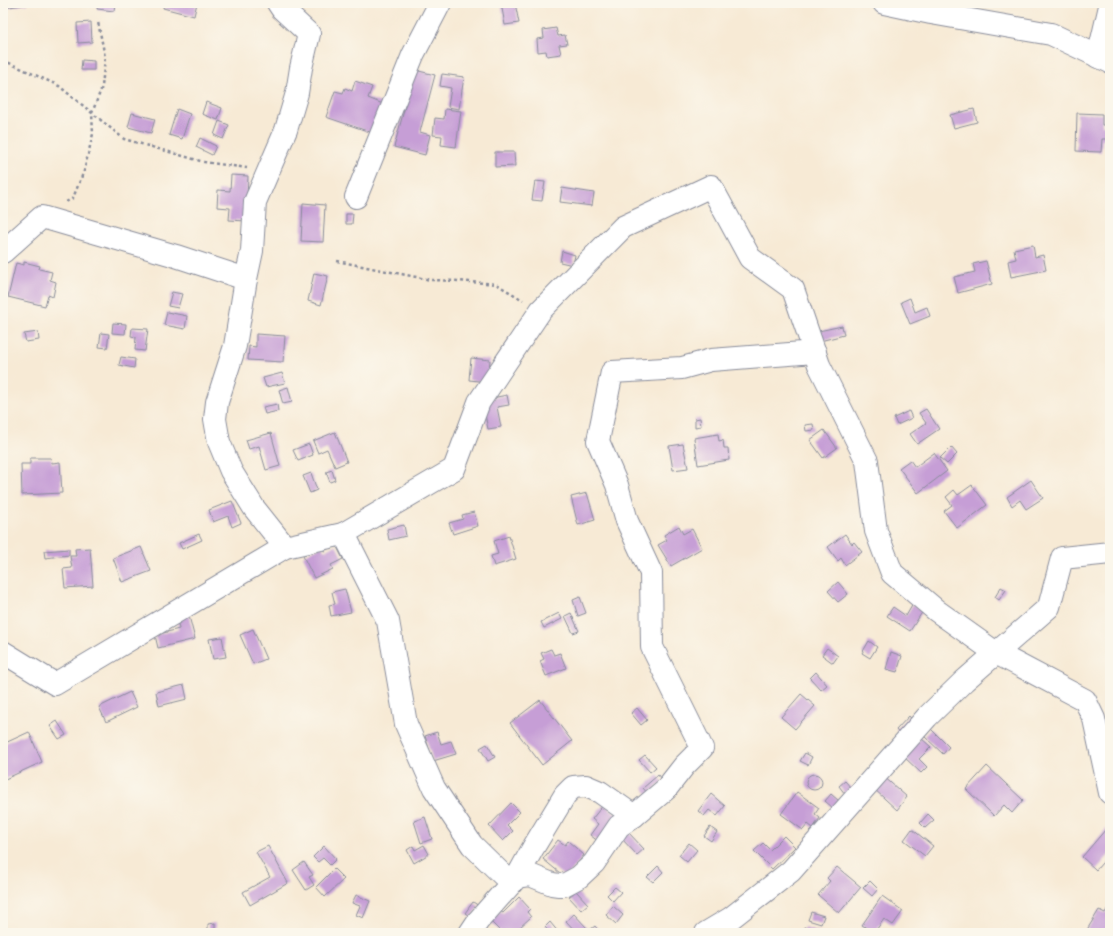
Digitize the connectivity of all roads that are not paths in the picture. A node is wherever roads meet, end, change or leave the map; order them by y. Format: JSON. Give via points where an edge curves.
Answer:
{"nodes":[{"id":1,"x":278,"y":3,"type":"edge"},
{"id":2,"x":440,"y":3,"type":"edge"},
{"id":3,"x":884,"y":3,"type":"edge"},
{"id":4,"x":1110,"y":6,"type":"edge"},
{"id":5,"x":1104,"y":60,"type":"edge"},
{"id":6,"x":356,"y":196,"type":"dead end"},
{"id":7,"x":3,"y":252,"type":"edge"},
{"id":8,"x":246,"y":278,"type":"junction"},
{"id":9,"x":815,"y":352,"type":"junction"},
{"id":10,"x":342,"y":534,"type":"junction"},
{"id":11,"x":285,"y":547,"type":"junction"},
{"id":12,"x":1110,"y":553,"type":"edge"},
{"id":13,"x":3,"y":652,"type":"edge"},
{"id":14,"x":996,"y":653,"type":"junction"},
{"id":15,"x":1110,"y":793,"type":"edge"},
{"id":16,"x":634,"y":816,"type":"junction"},
{"id":17,"x":514,"y":880,"type":"junction"},
{"id":18,"x":470,"y":933,"type":"edge"},
{"id":19,"x":706,"y":933,"type":"edge"}],
"edges":[{"from":1,"to":8,"type":"street","via":[[309,34],[297,93],[286,130],[255,202],[252,251]]},
{"from":2,"to":6,"type":"street","via":[[412,55]]},
{"from":3,"to":5,"type":"street","via":[[1051,34]]},
{"from":4,"to":5,"type":"street"},
{"from":7,"to":8,"type":"street","via":[[42,217]]},
{"from":8,"to":11,"type":"street","via":[[235,346],[217,402],[215,419],[219,442],[231,471],[254,508]]},
{"from":9,"to":10,"type":"street","via":[[793,289],[750,258],[712,186],[623,227],[541,310],[479,402],[454,469]]},
{"from":9,"to":14,"type":"street","via":[[819,366],[867,461],[876,531],[892,572],[938,611]]},
{"from":9,"to":16,"type":"street","via":[[711,360],[682,368],[612,372],[598,441],[617,486],[627,521],[651,573],[652,647],[702,748],[666,789]]},
{"from":10,"to":11,"type":"street"},
{"from":10,"to":17,"type":"street","via":[[388,621],[406,724],[434,788],[472,845]]},
{"from":11,"to":13,"type":"street","via":[[55,684]]},
{"from":12,"to":14,"type":"street","via":[[1062,558],[1049,607]]},
{"from":14,"to":15,"type":"street","via":[[1085,700],[1094,719]]},
{"from":14,"to":19,"type":"street","via":[[927,717],[791,871],[731,918]]},
{"from":16,"to":17,"type":"street","via":[[618,826],[594,863],[579,877],[559,885],[530,875]]},
{"from":16,"to":17,"type":"street","via":[[600,792],[586,786],[573,787],[565,795]]},
{"from":17,"to":18,"type":"street"}]}
